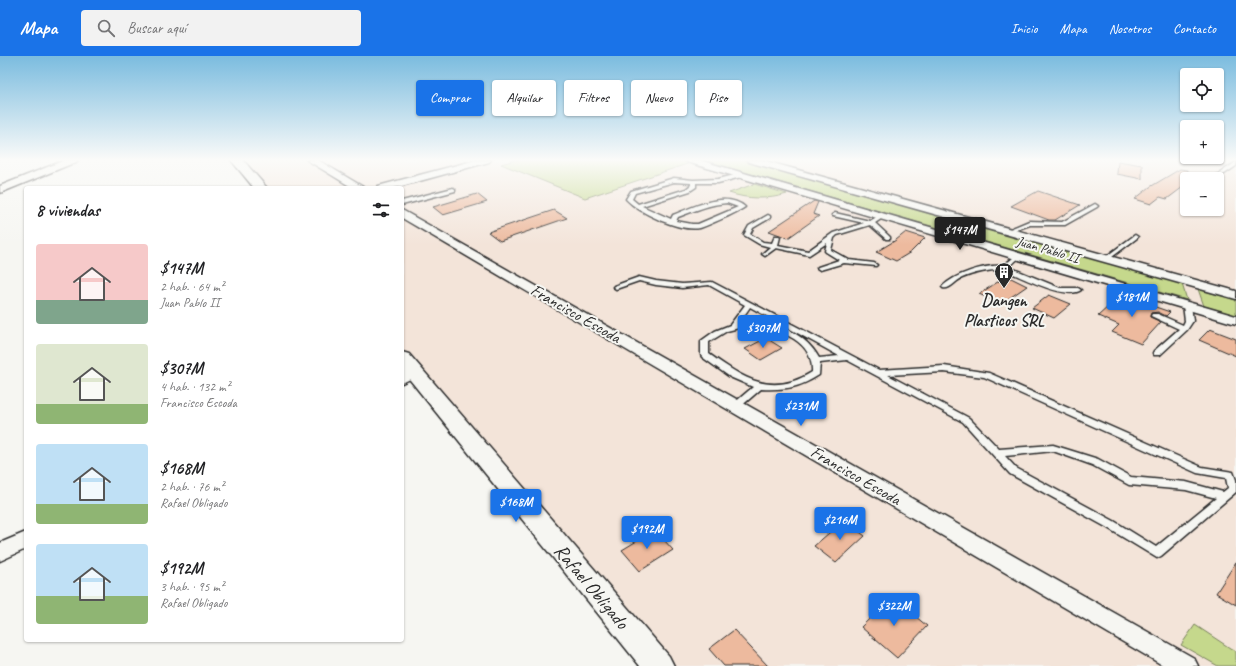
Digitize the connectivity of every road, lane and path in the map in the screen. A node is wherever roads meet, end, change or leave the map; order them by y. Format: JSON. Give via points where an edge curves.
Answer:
{"nodes":[{"id":1,"x":645,"y":188,"type":"edge"},
{"id":2,"x":690,"y":188,"type":"edge"},
{"id":3,"x":789,"y":188,"type":"edge"},
{"id":4,"x":855,"y":188,"type":"edge"},
{"id":5,"x":453,"y":190,"type":"dead end"},
{"id":6,"x":404,"y":202,"type":"edge"},
{"id":7,"x":637,"y":206,"type":"junction"},
{"id":8,"x":1095,"y":206,"type":"dead end"},
{"id":9,"x":404,"y":214,"type":"edge"},
{"id":10,"x":835,"y":215,"type":"dead end"},
{"id":11,"x":882,"y":216,"type":"junction"},
{"id":12,"x":768,"y":218,"type":"dead end"},
{"id":13,"x":673,"y":221,"type":"junction"},
{"id":14,"x":871,"y":223,"type":"junction"},
{"id":15,"x":1008,"y":231,"type":"junction"},
{"id":16,"x":777,"y":237,"type":"dead end"},
{"id":17,"x":1135,"y":237,"type":"dead end"},
{"id":18,"x":831,"y":238,"type":"junction"},
{"id":19,"x":888,"y":238,"type":"dead end"},
{"id":20,"x":775,"y":246,"type":"junction"},
{"id":21,"x":765,"y":254,"type":"dead end"},
{"id":22,"x":1018,"y":256,"type":"junction"},
{"id":23,"x":1106,"y":259,"type":"junction"},
{"id":24,"x":844,"y":260,"type":"junction"},
{"id":25,"x":874,"y":265,"type":"dead end"},
{"id":26,"x":820,"y":268,"type":"dead end"},
{"id":27,"x":1005,"y":268,"type":"junction"},
{"id":28,"x":1187,"y":281,"type":"junction"},
{"id":29,"x":616,"y":287,"type":"dead end"},
{"id":30,"x":945,"y":287,"type":"dead end"},
{"id":31,"x":1053,"y":287,"type":"junction"},
{"id":32,"x":1078,"y":290,"type":"dead end"},
{"id":33,"x":1047,"y":293,"type":"dead end"},
{"id":34,"x":1236,"y":295,"type":"edge"},
{"id":35,"x":749,"y":304,"type":"junction"},
{"id":36,"x":1192,"y":307,"type":"junction"},
{"id":37,"x":1155,"y":316,"type":"dead end"},
{"id":38,"x":1236,"y":320,"type":"edge"},
{"id":39,"x":733,"y":326,"type":"junction"},
{"id":40,"x":1184,"y":328,"type":"junction"},
{"id":41,"x":1157,"y":353,"type":"dead end"},
{"id":42,"x":847,"y":357,"type":"junction"},
{"id":43,"x":816,"y":361,"type":"junction"},
{"id":44,"x":406,"y":369,"type":"edge"},
{"id":45,"x":877,"y":373,"type":"junction"},
{"id":46,"x":759,"y":386,"type":"junction"},
{"id":47,"x":736,"y":406,"type":"junction"},
{"id":48,"x":997,"y":453,"type":"junction"},
{"id":49,"x":1224,"y":496,"type":"junction"},
{"id":50,"x":24,"y":541,"type":"edge"},
{"id":51,"x":0,"y":552,"type":"edge"},
{"id":52,"x":658,"y":666,"type":"edge"},
{"id":53,"x":1186,"y":666,"type":"edge"}],
"edges":[{"from":1,"to":7,"type":"lane","via":[[633,192],[629,199]]},
{"from":2,"to":7,"type":"lane"},
{"from":3,"to":11,"type":"street","name":"Juan Pablo II"},
{"from":4,"to":15,"type":"street","name":"Juan Pablo II"},
{"from":5,"to":6,"type":"lane"},
{"from":7,"to":13,"type":"lane"},
{"from":8,"to":15,"type":"lane","via":[[1063,224],[1029,223]]},
{"from":9,"to":47,"type":"street","name":"Francisco Escoda"},
{"from":10,"to":14,"type":"lane"},
{"from":11,"to":14,"type":"lane"},
{"from":11,"to":22,"type":"street","name":"Juan Pablo II"},
{"from":12,"to":20,"type":"lane","via":[[751,227],[747,235],[761,243]]},
{"from":13,"to":13,"type":"lane","via":[[692,227],[699,226],[742,207],[737,203],[722,201],[676,216]]},
{"from":14,"to":18,"type":"lane","via":[[835,234]]},
{"from":14,"to":19,"type":"lane"},
{"from":15,"to":23,"type":"street","name":"Juan Pablo II"},
{"from":16,"to":20,"type":"lane"},
{"from":17,"to":23,"type":"lane"},
{"from":18,"to":20,"type":"lane","via":[[809,253]]},
{"from":18,"to":24,"type":"lane","via":[[828,251]]},
{"from":20,"to":21,"type":"lane"},
{"from":22,"to":27,"type":"lane"},
{"from":22,"to":36,"type":"street","name":"Juan Pablo II"},
{"from":23,"to":28,"type":"street","name":"Juan Pablo II"},
{"from":24,"to":25,"type":"lane"},
{"from":24,"to":26,"type":"lane"},
{"from":27,"to":30,"type":"lane","via":[[995,267],[959,277]]},
{"from":27,"to":31,"type":"lane"},
{"from":28,"to":34,"type":"street","name":"Juan Pablo II"},
{"from":28,"to":36,"type":"street"},
{"from":29,"to":35,"type":"lane","via":[[638,278],[682,286],[710,283]]},
{"from":31,"to":32,"type":"lane","via":[[1059,290]]},
{"from":31,"to":33,"type":"lane"},
{"from":35,"to":39,"type":"lane"},
{"from":35,"to":42,"type":"lane"},
{"from":36,"to":38,"type":"street","name":"Juan Pablo II"},
{"from":36,"to":40,"type":"lane","via":[[1189,321]]},
{"from":37,"to":40,"type":"lane"},
{"from":39,"to":43,"type":"lane","via":[[764,324],[787,332],[807,345]]},
{"from":39,"to":46,"type":"lane","via":[[705,341],[705,355],[733,375]]},
{"from":40,"to":41,"type":"lane"},
{"from":42,"to":43,"type":"lane"},
{"from":42,"to":45,"type":"lane"},
{"from":43,"to":46,"type":"lane","via":[[816,373],[802,383],[783,387]]},
{"from":44,"to":52,"type":"street","name":"Rafael Obligado"},
{"from":45,"to":48,"type":"lane","via":[[966,420]]},
{"from":45,"to":49,"type":"lane","via":[[944,369],[986,375],[1200,470],[1230,475],[1233,489]]},
{"from":46,"to":47,"type":"lane"},
{"from":47,"to":53,"type":"street","name":"Francisco Escoda"},
{"from":48,"to":49,"type":"lane","via":[[1053,448],[1095,462],[1129,481],[1186,486]]},
{"from":48,"to":49,"type":"lane","via":[[1013,471],[1110,524],[1156,554]]},
{"from":50,"to":51,"type":"street"}]}
